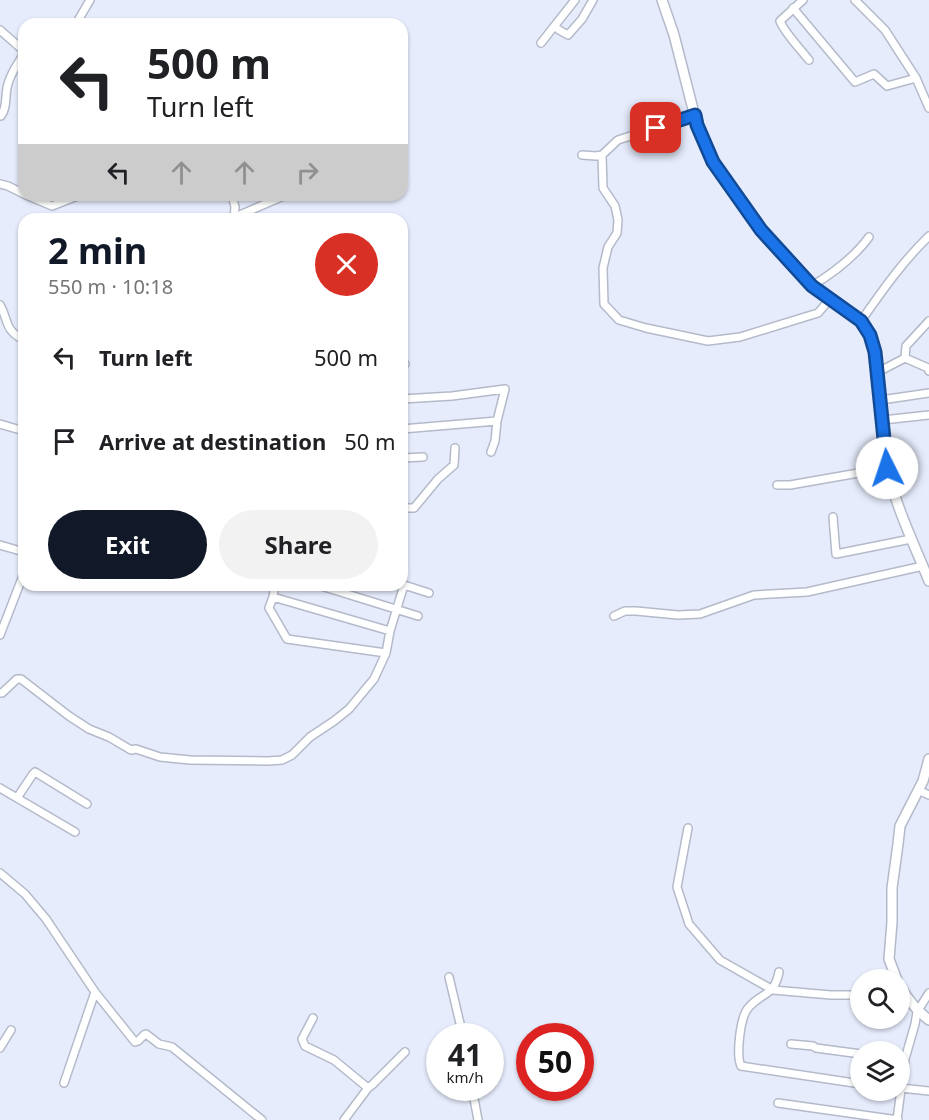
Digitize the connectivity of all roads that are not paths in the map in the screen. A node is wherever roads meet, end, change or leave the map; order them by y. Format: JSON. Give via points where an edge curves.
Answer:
{"nodes":[{"id":1,"x":90,"y":0,"type":"edge"},
{"id":2,"x":575,"y":0,"type":"edge"},
{"id":3,"x":593,"y":0,"type":"edge"},
{"id":4,"x":662,"y":0,"type":"edge"},
{"id":5,"x":803,"y":0,"type":"edge"},
{"id":6,"x":855,"y":0,"type":"edge"},
{"id":7,"x":793,"y":8,"type":"junction"},
{"id":8,"x":80,"y":18,"type":"edge"},
{"id":9,"x":555,"y":26,"type":"junction"},
{"id":10,"x":0,"y":30,"type":"edge"},
{"id":11,"x":541,"y":43,"type":"dead end"},
{"id":12,"x":18,"y":46,"type":"edge"},
{"id":13,"x":809,"y":60,"type":"dead end"},
{"id":14,"x":18,"y":62,"type":"edge"},
{"id":15,"x":916,"y":78,"type":"junction"},
{"id":16,"x":3,"y":85,"type":"edge"},
{"id":17,"x":929,"y":108,"type":"edge"},
{"id":18,"x":695,"y":115,"type":"junction"},
{"id":19,"x":0,"y":116,"type":"edge"},
{"id":20,"x":582,"y":154,"type":"dead end"},
{"id":21,"x":602,"y":155,"type":"junction"},
{"id":22,"x":0,"y":184,"type":"edge"},
{"id":23,"x":18,"y":191,"type":"edge"},
{"id":24,"x":41,"y":201,"type":"edge"},
{"id":25,"x":65,"y":201,"type":"edge"},
{"id":26,"x":273,"y":201,"type":"edge"},
{"id":27,"x":246,"y":213,"type":"edge"},
{"id":28,"x":929,"y":236,"type":"edge"},
{"id":29,"x":869,"y":237,"type":"dead end"},
{"id":30,"x":812,"y":286,"type":"junction"},
{"id":31,"x":830,"y":299,"type":"junction"},
{"id":32,"x":0,"y":305,"type":"edge"},
{"id":33,"x":861,"y":321,"type":"junction"},
{"id":34,"x":929,"y":321,"type":"edge"},
{"id":35,"x":18,"y":337,"type":"edge"},
{"id":36,"x":905,"y":358,"type":"junction"},
{"id":37,"x":929,"y":371,"type":"edge"},
{"id":38,"x":878,"y":372,"type":"junction"},
{"id":39,"x":929,"y":393,"type":"edge"},
{"id":40,"x":408,"y":399,"type":"edge"},
{"id":41,"x":881,"y":400,"type":"junction"},
{"id":42,"x":929,"y":415,"type":"edge"},
{"id":43,"x":883,"y":420,"type":"junction"},
{"id":44,"x":497,"y":422,"type":"junction"},
{"id":45,"x":0,"y":424,"type":"edge"},
{"id":46,"x":18,"y":429,"type":"edge"},
{"id":47,"x":408,"y":429,"type":"edge"},
{"id":48,"x":454,"y":448,"type":"dead end"},
{"id":49,"x":491,"y":452,"type":"dead end"},
{"id":50,"x":423,"y":457,"type":"dead end"},
{"id":51,"x":408,"y":458,"type":"edge"},
{"id":52,"x":887,"y":468,"type":"junction"},
{"id":53,"x":777,"y":485,"type":"dead end"},
{"id":54,"x":408,"y":508,"type":"edge"},
{"id":55,"x":833,"y":517,"type":"dead end"},
{"id":56,"x":911,"y":539,"type":"junction"},
{"id":57,"x":0,"y":545,"type":"edge"},
{"id":58,"x":18,"y":550,"type":"edge"},
{"id":59,"x":923,"y":566,"type":"junction"},
{"id":60,"x":929,"y":580,"type":"edge"},
{"id":61,"x":408,"y":586,"type":"edge"},
{"id":62,"x":18,"y":588,"type":"edge"},
{"id":63,"x":274,"y":591,"type":"edge"},
{"id":64,"x":337,"y":591,"type":"edge"},
{"id":65,"x":402,"y":591,"type":"edge"},
{"id":66,"x":429,"y":592,"type":"dead end"},
{"id":67,"x":273,"y":597,"type":"junction"},
{"id":68,"x":397,"y":610,"type":"junction"},
{"id":69,"x":418,"y":616,"type":"dead end"},
{"id":70,"x":614,"y":616,"type":"dead end"},
{"id":71,"x":390,"y":631,"type":"junction"},
{"id":72,"x":0,"y":634,"type":"edge"},
{"id":73,"x":386,"y":653,"type":"junction"},
{"id":74,"x":0,"y":693,"type":"edge"},
{"id":75,"x":929,"y":759,"type":"edge"},
{"id":76,"x":0,"y":788,"type":"edge"},
{"id":77,"x":918,"y":790,"type":"junction"},
{"id":78,"x":929,"y":795,"type":"edge"},
{"id":79,"x":17,"y":798,"type":"junction"},
{"id":80,"x":87,"y":804,"type":"dead end"},
{"id":81,"x":688,"y":828,"type":"dead end"},
{"id":82,"x":75,"y":832,"type":"dead end"},
{"id":83,"x":0,"y":873,"type":"edge"},
{"id":84,"x":893,"y":969,"type":"edge"},
{"id":85,"x":779,"y":972,"type":"dead end"},
{"id":86,"x":449,"y":976,"type":"dead end"},
{"id":87,"x":772,"y":990,"type":"junction"},
{"id":88,"x":95,"y":993,"type":"junction"},
{"id":89,"x":929,"y":993,"type":"edge"},
{"id":90,"x":850,"y":995,"type":"edge"},
{"id":91,"x":910,"y":1003,"type":"edge"},
{"id":92,"x":917,"y":1012,"type":"junction"},
{"id":93,"x":313,"y":1018,"type":"dead end"},
{"id":94,"x":929,"y":1020,"type":"edge"},
{"id":95,"x":460,"y":1023,"type":"edge"},
{"id":96,"x":10,"y":1030,"type":"dead end"},
{"id":97,"x":909,"y":1041,"type":"edge"},
{"id":98,"x":791,"y":1044,"type":"dead end"},
{"id":99,"x":0,"y":1048,"type":"edge"},
{"id":100,"x":405,"y":1052,"type":"dead end"},
{"id":101,"x":850,"y":1052,"type":"edge"},
{"id":102,"x":850,"y":1082,"type":"edge"},
{"id":103,"x":64,"y":1083,"type":"dead end"},
{"id":104,"x":368,"y":1088,"type":"junction"},
{"id":105,"x":910,"y":1090,"type":"edge"},
{"id":106,"x":929,"y":1091,"type":"edge"},
{"id":107,"x":474,"y":1101,"type":"edge"},
{"id":108,"x":899,"y":1101,"type":"edge"},
{"id":109,"x":778,"y":1103,"type":"dead end"},
{"id":110,"x":262,"y":1120,"type":"edge"},
{"id":111,"x":344,"y":1120,"type":"edge"},
{"id":112,"x":478,"y":1120,"type":"edge"},
{"id":113,"x":898,"y":1120,"type":"edge"}],
"edges":[{"from":1,"to":8,"type":"street"},
{"from":2,"to":9,"type":"street"},
{"from":3,"to":9,"type":"street","via":[[568,35]]},
{"from":4,"to":18,"type":"main road"},
{"from":5,"to":7,"type":"street"},
{"from":6,"to":15,"type":"street","via":[[885,30]]},
{"from":7,"to":13,"type":"street","via":[[780,21],[781,25]]},
{"from":7,"to":15,"type":"street","via":[[855,82],[874,74],[887,86]]},
{"from":9,"to":11,"type":"street"},
{"from":10,"to":12,"type":"street"},
{"from":14,"to":16,"type":"street"},
{"from":15,"to":17,"type":"street"},
{"from":16,"to":19,"type":"street","via":[[5,111]]},
{"from":18,"to":21,"type":"street","via":[[618,141]]},
{"from":18,"to":30,"type":"main road","via":[[713,162],[761,230]]},
{"from":20,"to":21,"type":"street"},
{"from":21,"to":31,"type":"street","via":[[603,189],[615,206],[618,220],[603,268],[604,304],[619,320],[708,341],[740,337],[818,313]]},
{"from":22,"to":23,"type":"street"},
{"from":24,"to":25,"type":"street","via":[[52,206]]},
{"from":26,"to":27,"type":"street"},
{"from":28,"to":33,"type":"street","via":[[891,278]]},
{"from":29,"to":30,"type":"street","via":[[834,272]]},
{"from":30,"to":31,"type":"main road"},
{"from":31,"to":33,"type":"main road"},
{"from":32,"to":35,"type":"street","via":[[10,330]]},
{"from":33,"to":38,"type":"main road","via":[[870,335]]},
{"from":34,"to":36,"type":"street","via":[[906,346]]},
{"from":36,"to":37,"type":"street"},
{"from":36,"to":38,"type":"street"},
{"from":38,"to":41,"type":"main road"},
{"from":39,"to":41,"type":"street"},
{"from":40,"to":44,"type":"street","via":[[505,389]]},
{"from":41,"to":43,"type":"main road"},
{"from":42,"to":43,"type":"street"},
{"from":43,"to":52,"type":"main road"},
{"from":44,"to":47,"type":"street"},
{"from":44,"to":49,"type":"street"},
{"from":45,"to":46,"type":"street"},
{"from":48,"to":54,"type":"street","via":[[454,465],[414,508]]},
{"from":50,"to":51,"type":"street"},
{"from":52,"to":53,"type":"street"},
{"from":52,"to":56,"type":"main road"},
{"from":55,"to":56,"type":"street","via":[[836,554]]},
{"from":56,"to":59,"type":"main road"},
{"from":57,"to":58,"type":"street"},
{"from":59,"to":60,"type":"main road"},
{"from":59,"to":70,"type":"street","via":[[807,592],[754,595],[700,614],[636,611]]},
{"from":61,"to":66,"type":"street"},
{"from":62,"to":72,"type":"street"},
{"from":63,"to":67,"type":"street"},
{"from":64,"to":68,"type":"street"},
{"from":65,"to":68,"type":"street"},
{"from":67,"to":71,"type":"street"},
{"from":67,"to":73,"type":"street","via":[[269,608],[287,639]]},
{"from":68,"to":69,"type":"street"},
{"from":68,"to":71,"type":"street"},
{"from":71,"to":73,"type":"street"},
{"from":73,"to":74,"type":"street","via":[[374,679],[349,709],[282,760],[160,757],[131,750],[89,729],[21,679]]},
{"from":75,"to":77,"type":"main road"},
{"from":76,"to":79,"type":"street"},
{"from":77,"to":78,"type":"street"},
{"from":77,"to":84,"type":"main road","via":[[900,826],[892,888],[889,959]]},
{"from":79,"to":80,"type":"street","via":[[36,772]]},
{"from":79,"to":82,"type":"street"},
{"from":81,"to":87,"type":"street","via":[[677,887],[689,924],[720,960]]},
{"from":83,"to":88,"type":"street","via":[[46,919]]},
{"from":85,"to":87,"type":"street"},
{"from":86,"to":95,"type":"street"},
{"from":87,"to":90,"type":"street"},
{"from":87,"to":102,"type":"street","via":[[749,1006],[743,1016],[741,1066]]},
{"from":88,"to":103,"type":"street"},
{"from":88,"to":110,"type":"street","via":[[135,1042],[146,1034],[159,1044],[172,1047]]},
{"from":89,"to":92,"type":"street"},
{"from":91,"to":92,"type":"main road"},
{"from":92,"to":94,"type":"main road"},
{"from":92,"to":97,"type":"street"},
{"from":93,"to":104,"type":"street","via":[[302,1039],[305,1046],[334,1060]]},
{"from":96,"to":99,"type":"street"},
{"from":98,"to":101,"type":"street"},
{"from":100,"to":104,"type":"street"},
{"from":104,"to":111,"type":"street"},
{"from":105,"to":106,"type":"street"},
{"from":107,"to":112,"type":"street"},
{"from":108,"to":113,"type":"street"},
{"from":109,"to":113,"type":"street"}]}
